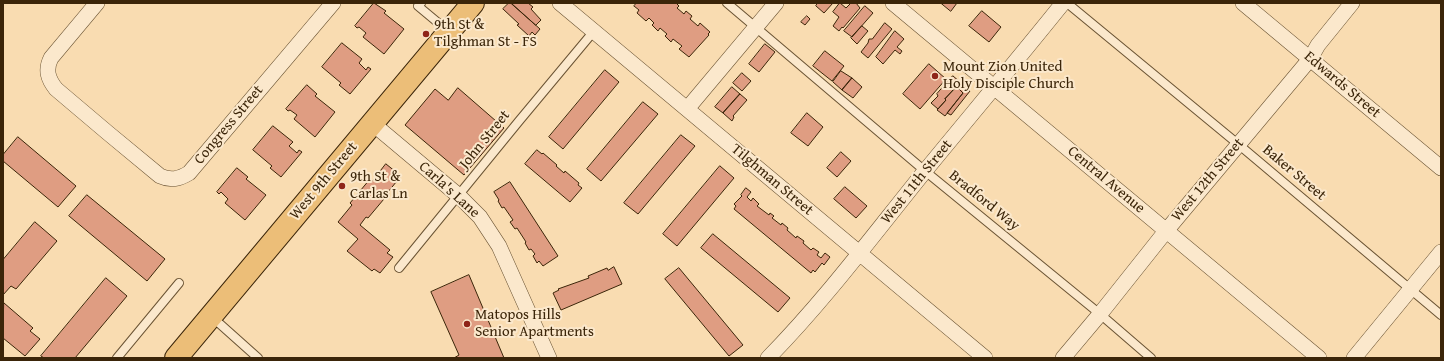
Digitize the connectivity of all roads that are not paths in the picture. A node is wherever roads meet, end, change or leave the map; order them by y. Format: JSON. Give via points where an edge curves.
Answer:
{"nodes":[{"id":1,"x":97,"y":3,"type":"edge"},
{"id":2,"x":333,"y":3,"type":"edge"},
{"id":3,"x":421,"y":3,"type":"edge"},
{"id":4,"x":473,"y":3,"type":"edge"},
{"id":5,"x":560,"y":3,"type":"edge"},
{"id":6,"x":727,"y":3,"type":"edge"},
{"id":7,"x":776,"y":3,"type":"edge"},
{"id":8,"x":892,"y":3,"type":"edge"},
{"id":9,"x":1064,"y":3,"type":"edge"},
{"id":10,"x":1067,"y":3,"type":"edge"},
{"id":11,"x":1243,"y":3,"type":"edge"},
{"id":12,"x":1352,"y":3,"type":"edge"},
{"id":13,"x":756,"y":27,"type":"junction"},
{"id":14,"x":594,"y":31,"type":"junction"},
{"id":15,"x":449,"y":32,"type":"junction"},
{"id":16,"x":1310,"y":59,"type":"junction"},
{"id":17,"x":995,"y":88,"type":"junction"},
{"id":18,"x":687,"y":109,"type":"junction"},
{"id":19,"x":372,"y":123,"type":"junction"},
{"id":20,"x":1238,"y":144,"type":"junction"},
{"id":21,"x":1441,"y":168,"type":"edge"},
{"id":22,"x":925,"y":171,"type":"junction"},
{"id":23,"x":459,"y":196,"type":"junction"},
{"id":24,"x":1166,"y":230,"type":"junction"},
{"id":25,"x":1441,"y":252,"type":"edge"},
{"id":26,"x":860,"y":254,"type":"junction"},
{"id":27,"x":399,"y":268,"type":"dead end"},
{"id":28,"x":180,"y":283,"type":"dead end"},
{"id":29,"x":1410,"y":289,"type":"junction"},
{"id":30,"x":1100,"y":314,"type":"junction"},
{"id":31,"x":1441,"y":315,"type":"edge"},
{"id":32,"x":212,"y":316,"type":"junction"},
{"id":33,"x":118,"y":358,"type":"edge"},
{"id":34,"x":176,"y":358,"type":"edge"},
{"id":35,"x":258,"y":358,"type":"edge"},
{"id":36,"x":549,"y":358,"type":"edge"},
{"id":37,"x":768,"y":358,"type":"edge"},
{"id":38,"x":985,"y":358,"type":"edge"},
{"id":39,"x":1063,"y":358,"type":"edge"},
{"id":40,"x":1151,"y":358,"type":"edge"},
{"id":41,"x":1319,"y":358,"type":"edge"},
{"id":42,"x":1354,"y":358,"type":"edge"}],
"edges":[{"from":1,"to":2,"type":"street","name":"Congress Street","via":[[47,64],[50,82],[160,176],[171,179],[178,179],[188,173]]},
{"from":3,"to":15,"type":"lane","via":[[418,6]]},
{"from":4,"to":15,"type":"main road","name":"West 9th Street"},
{"from":5,"to":14,"type":"street","name":"Tilghman Street"},
{"from":6,"to":13,"type":"lane","name":"Bradford Way"},
{"from":7,"to":13,"type":"street"},
{"from":8,"to":17,"type":"street","name":"Central Avenue"},
{"from":9,"to":17,"type":"street","name":"West 11th Street"},
{"from":10,"to":20,"type":"lane","name":"Baker Street"},
{"from":11,"to":16,"type":"street","name":"Edwards Street"},
{"from":12,"to":16,"type":"street","name":"West 12th Street"},
{"from":13,"to":18,"type":"street"},
{"from":13,"to":22,"type":"lane","name":"Bradford Way"},
{"from":14,"to":18,"type":"street","name":"Tilghman Street"},
{"from":14,"to":23,"type":"lane","name":"John Street"},
{"from":15,"to":19,"type":"main road","name":"West 9th Street"},
{"from":16,"to":20,"type":"street","name":"West 12th Street"},
{"from":16,"to":21,"type":"street","name":"Edwards Street"},
{"from":17,"to":22,"type":"street","name":"West 11th Street"},
{"from":17,"to":24,"type":"street","name":"Central Avenue"},
{"from":18,"to":26,"type":"street","name":"Tilghman Street"},
{"from":19,"to":23,"type":"street","name":"Carla's Lane"},
{"from":19,"to":32,"type":"main road","name":"West 9th Street"},
{"from":20,"to":24,"type":"street","name":"West 12th Street"},
{"from":20,"to":29,"type":"lane","name":"Baker Street"},
{"from":22,"to":26,"type":"street","name":"West 11th Street"},
{"from":22,"to":30,"type":"lane","name":"Bradford Way"},
{"from":23,"to":27,"type":"lane","name":"John Street"},
{"from":23,"to":36,"type":"street","name":"Carla's Lane","via":[[480,217],[499,246]]},
{"from":24,"to":30,"type":"street","name":"West 12th Street"},
{"from":24,"to":41,"type":"street","name":"Central Avenue"},
{"from":25,"to":29,"type":"street"},
{"from":26,"to":37,"type":"street","name":"West 11th Street","via":[[793,333]]},
{"from":26,"to":38,"type":"street","name":"Tilghman Street"},
{"from":28,"to":33,"type":"lane"},
{"from":29,"to":31,"type":"lane"},
{"from":29,"to":42,"type":"street"},
{"from":30,"to":39,"type":"street","name":"West 12th Street"},
{"from":30,"to":40,"type":"lane","name":"Bradford Way"},
{"from":32,"to":34,"type":"main road","name":"West 9th Street"},
{"from":32,"to":35,"type":"lane"}]}
